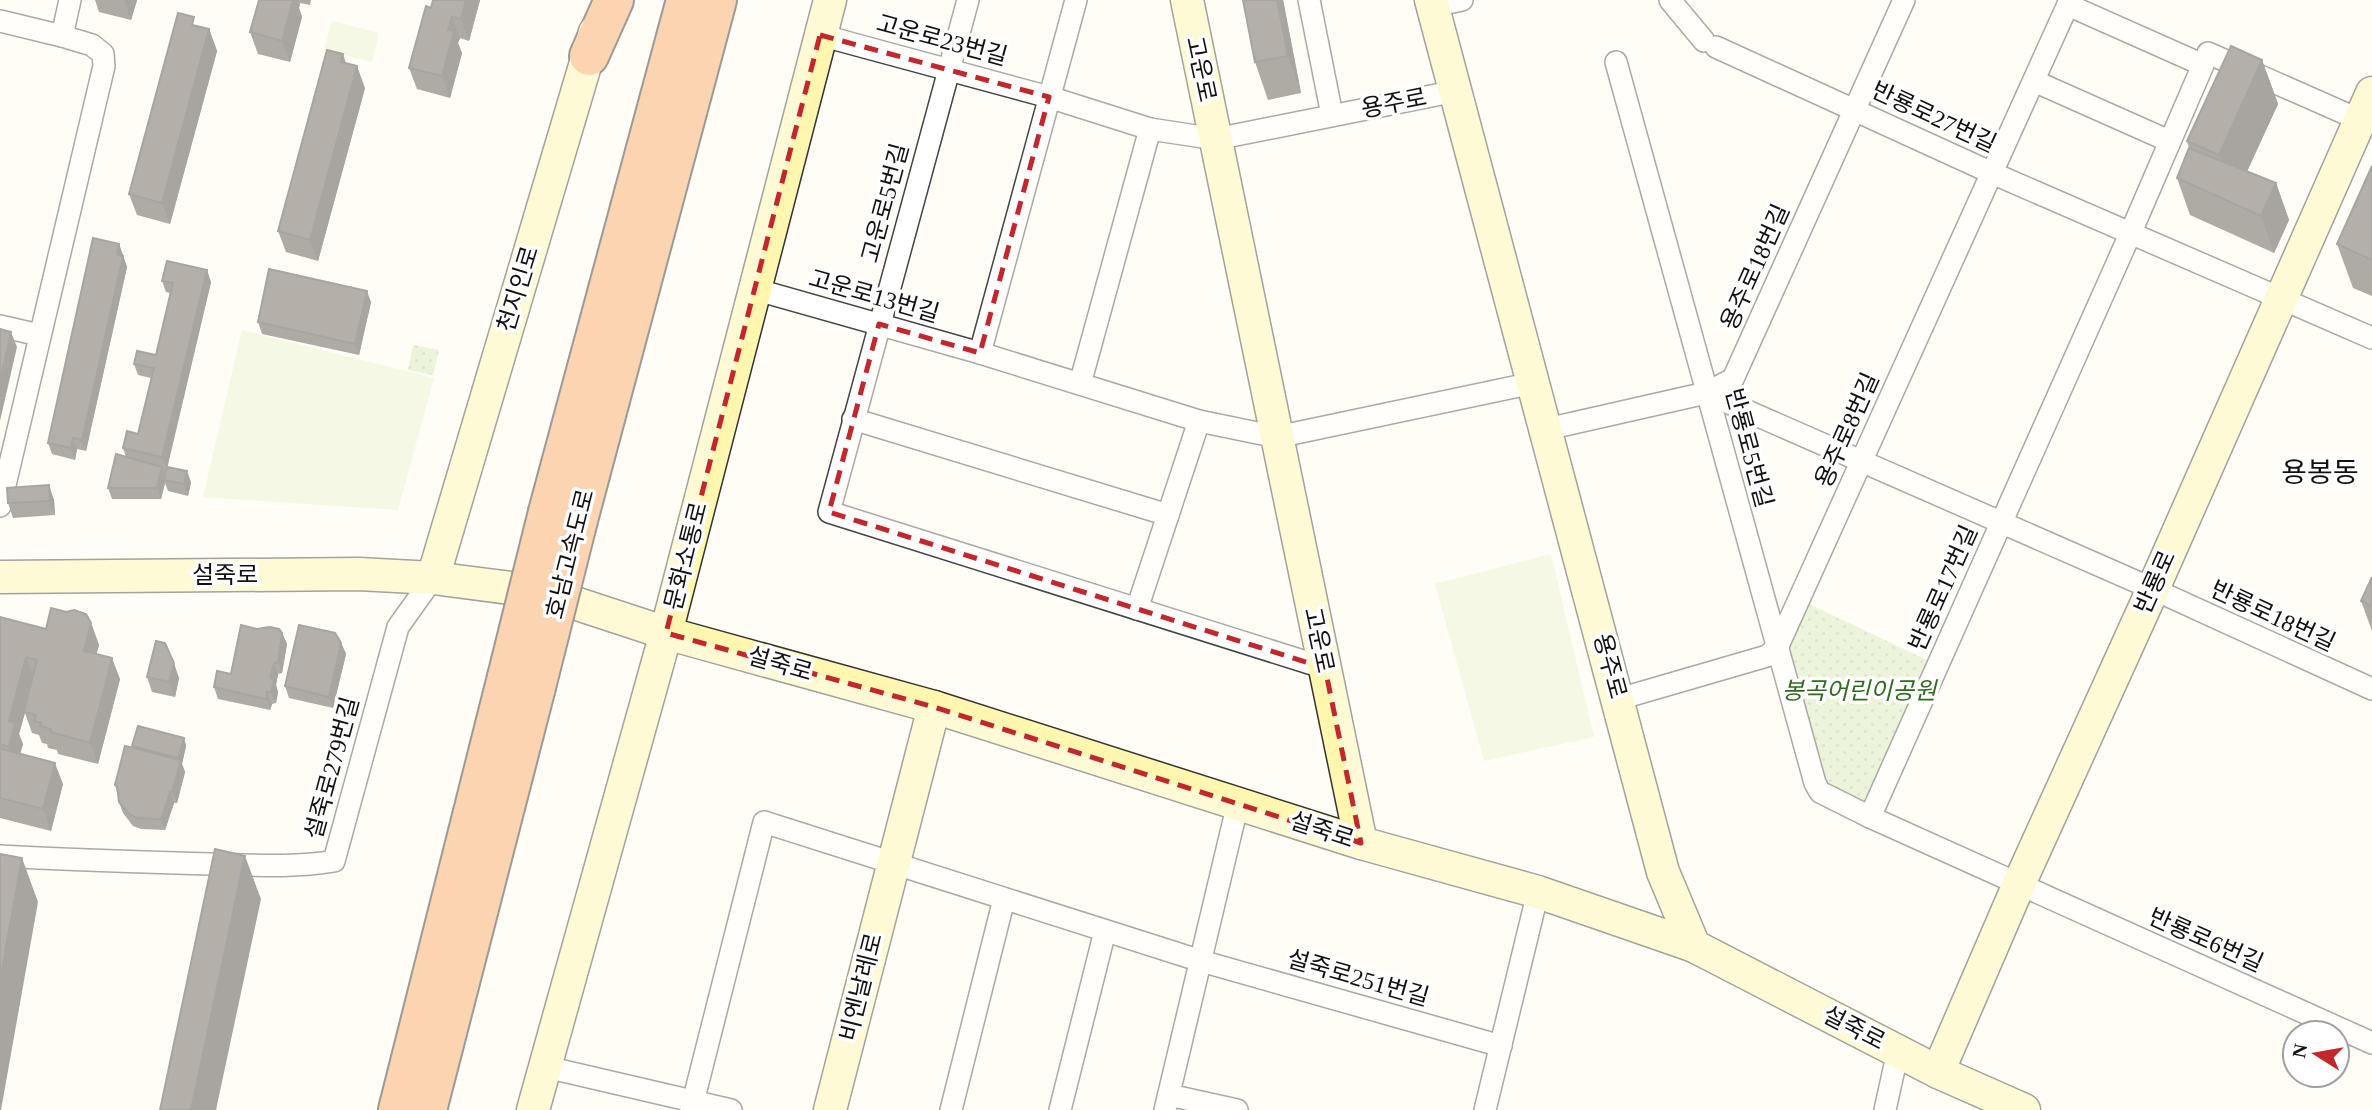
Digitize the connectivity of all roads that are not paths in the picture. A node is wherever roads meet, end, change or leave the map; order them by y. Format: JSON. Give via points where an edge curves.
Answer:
{"nodes":[{"id":1,"x":70,"y":0,"type":"edge"},
{"id":2,"x":603,"y":0,"type":"edge"},
{"id":3,"x":614,"y":0,"type":"edge"},
{"id":4,"x":686,"y":0,"type":"edge"},
{"id":5,"x":717,"y":0,"type":"edge"},
{"id":6,"x":830,"y":0,"type":"edge"},
{"id":7,"x":968,"y":0,"type":"edge"},
{"id":8,"x":1076,"y":0,"type":"edge"},
{"id":9,"x":1187,"y":0,"type":"edge"},
{"id":10,"x":1309,"y":0,"type":"edge"},
{"id":11,"x":1670,"y":0,"type":"edge"},
{"id":12,"x":1904,"y":0,"type":"edge"},
{"id":13,"x":1442,"y":2,"type":"edge"},
{"id":14,"x":2069,"y":2,"type":"edge"},
{"id":15,"x":0,"y":21,"type":"edge"},
{"id":16,"x":820,"y":35,"type":"junction"},
{"id":17,"x":62,"y":36,"type":"junction"},
{"id":18,"x":589,"y":56,"type":"junction"},
{"id":19,"x":2206,"y":59,"type":"junction"},
{"id":20,"x":1616,"y":62,"type":"dead end"},
{"id":21,"x":948,"y":69,"type":"junction"},
{"id":22,"x":2034,"y":81,"type":"junction"},
{"id":23,"x":1457,"y":91,"type":"junction"},
{"id":24,"x":1049,"y":97,"type":"junction"},
{"id":25,"x":2366,"y":106,"type":"edge"},
{"id":26,"x":1854,"y":110,"type":"junction"},
{"id":27,"x":1332,"y":115,"type":"junction"},
{"id":28,"x":1150,"y":129,"type":"junction"},
{"id":29,"x":1216,"y":139,"type":"junction"},
{"id":30,"x":2169,"y":141,"type":"junction"},
{"id":31,"x":1992,"y":173,"type":"junction"},
{"id":32,"x":2131,"y":232,"type":"junction"},
{"id":33,"x":754,"y":289,"type":"junction"},
{"id":34,"x":2281,"y":296,"type":"junction"},
{"id":35,"x":879,"y":324,"type":"junction"},
{"id":36,"x":0,"y":326,"type":"edge"},
{"id":37,"x":39,"y":335,"type":"junction"},
{"id":38,"x":2372,"y":338,"type":"edge"},
{"id":39,"x":980,"y":353,"type":"junction"},
{"id":40,"x":1533,"y":383,"type":"junction"},
{"id":41,"x":1080,"y":384,"type":"junction"},
{"id":42,"x":1706,"y":393,"type":"junction"},
{"id":43,"x":853,"y":419,"type":"junction"},
{"id":44,"x":1199,"y":421,"type":"junction"},
{"id":45,"x":1547,"y":429,"type":"junction"},
{"id":46,"x":1278,"y":437,"type":"junction"},
{"id":47,"x":1861,"y":461,"type":"junction"},
{"id":48,"x":0,"y":506,"type":"edge"},
{"id":49,"x":1168,"y":514,"type":"junction"},
{"id":50,"x":563,"y":516,"type":"junction"},
{"id":51,"x":2001,"y":522,"type":"junction"},
{"id":52,"x":0,"y":577,"type":"edge"},
{"id":53,"x":433,"y":578,"type":"junction"},
{"id":54,"x":2153,"y":589,"type":"junction"},
{"id":55,"x":1137,"y":609,"type":"junction"},
{"id":56,"x":666,"y":633,"type":"junction"},
{"id":57,"x":1777,"y":648,"type":"junction"},
{"id":58,"x":1325,"y":668,"type":"junction"},
{"id":59,"x":521,"y":682,"type":"junction"},
{"id":60,"x":2372,"y":690,"type":"edge"},
{"id":61,"x":1619,"y":699,"type":"junction"},
{"id":62,"x":934,"y":707,"type":"junction"},
{"id":63,"x":1238,"y":803,"type":"junction"},
{"id":64,"x":1870,"y":817,"type":"junction"},
{"id":65,"x":1361,"y":843,"type":"junction"},
{"id":66,"x":0,"y":856,"type":"edge"},
{"id":67,"x":892,"y":863,"type":"junction"},
{"id":68,"x":2019,"y":884,"type":"junction"},
{"id":69,"x":1538,"y":892,"type":"junction"},
{"id":70,"x":1004,"y":899,"type":"junction"},
{"id":71,"x":1105,"y":931,"type":"junction"},
{"id":72,"x":1694,"y":946,"type":"junction"},
{"id":73,"x":1201,"y":961,"type":"junction"},
{"id":74,"x":2372,"y":1044,"type":"edge"},
{"id":75,"x":1501,"y":1046,"type":"junction"},
{"id":76,"x":1898,"y":1051,"type":"junction"},
{"id":77,"x":546,"y":1067,"type":"junction"},
{"id":78,"x":1938,"y":1072,"type":"junction"},
{"id":79,"x":1167,"y":1102,"type":"edge"},
{"id":80,"x":692,"y":1106,"type":"edge"},
{"id":81,"x":398,"y":1110,"type":"edge"},
{"id":82,"x":427,"y":1110,"type":"edge"},
{"id":83,"x":533,"y":1110,"type":"edge"},
{"id":84,"x":731,"y":1110,"type":"edge"},
{"id":85,"x":830,"y":1110,"type":"edge"},
{"id":86,"x":951,"y":1110,"type":"edge"},
{"id":87,"x":1060,"y":1110,"type":"edge"},
{"id":88,"x":1237,"y":1110,"type":"edge"},
{"id":89,"x":1485,"y":1110,"type":"edge"},
{"id":90,"x":1885,"y":1110,"type":"edge"},
{"id":91,"x":2024,"y":1110,"type":"edge"}],
"edges":[{"from":1,"to":17,"type":"street"},
{"from":2,"to":18,"type":"street","name":"천지인로"},
{"from":3,"to":18,"type":"highway"},
{"from":4,"to":50,"type":"highway","name":"호남고속도로"},
{"from":5,"to":50,"type":"highway","name":"호남고속도로"},
{"from":6,"to":16,"type":"street","name":"문화소통로"},
{"from":7,"to":21,"type":"street","name":"고운로5번길"},
{"from":8,"to":24,"type":"street"},
{"from":9,"to":29,"type":"street","name":"고운로"},
{"from":10,"to":27,"type":"street"},
{"from":11,"to":26,"type":"street","name":"반룡로27번길","via":[[1710,44]]},
{"from":12,"to":26,"type":"street","name":"용주로18번길"},
{"from":13,"to":23,"type":"street","name":"용주로"},
{"from":14,"to":19,"type":"street","name":"용주로8번길"},
{"from":14,"to":22,"type":"street","name":"용주로8번길"},
{"from":15,"to":17,"type":"street"},
{"from":16,"to":21,"type":"street","name":"고운로23번길"},
{"from":16,"to":33,"type":"street","name":"문화소통로"},
{"from":17,"to":37,"type":"street","via":[[92,45],[103,54],[104,66]]},
{"from":18,"to":53,"type":"street","name":"천지인로"},
{"from":19,"to":25,"type":"street","name":"용주로8번길"},
{"from":19,"to":30,"type":"street"},
{"from":20,"to":42,"type":"street","name":"반룡로5번길"},
{"from":21,"to":24,"type":"street","name":"고운로23번길"},
{"from":21,"to":35,"type":"street","name":"고운로5번길"},
{"from":22,"to":30,"type":"street"},
{"from":22,"to":31,"type":"street","name":"용주로8번길"},
{"from":23,"to":27,"type":"street","name":"용주로"},
{"from":23,"to":40,"type":"street","name":"용주로"},
{"from":24,"to":28,"type":"street","name":"고운로23번길"},
{"from":24,"to":39,"type":"street"},
{"from":25,"to":34,"type":"street","name":"반룡로"},
{"from":26,"to":31,"type":"street","name":"반룡로27번길"},
{"from":26,"to":42,"type":"street","name":"용주로18번길","via":[[1733,379]]},
{"from":27,"to":29,"type":"street"},
{"from":28,"to":29,"type":"street","name":"고운로23번길"},
{"from":28,"to":41,"type":"street"},
{"from":29,"to":46,"type":"street","name":"고운로"},
{"from":30,"to":32,"type":"street"},
{"from":31,"to":32,"type":"street","name":"반룡로27번길"},
{"from":31,"to":47,"type":"street","name":"용주로8번길"},
{"from":32,"to":34,"type":"street","name":"반룡로27번길"},
{"from":32,"to":51,"type":"street","name":"반룡로17번길"},
{"from":33,"to":35,"type":"street","name":"고운로13번길"},
{"from":33,"to":56,"type":"street","name":"문화소통로"},
{"from":34,"to":38,"type":"street","name":"반룡로27번길"},
{"from":34,"to":54,"type":"street","name":"반룡로"},
{"from":35,"to":39,"type":"street","name":"고운로13번길"},
{"from":35,"to":43,"type":"street","name":"고운로5번길"},
{"from":36,"to":37,"type":"street"},
{"from":37,"to":48,"type":"street"},
{"from":39,"to":41,"type":"street","name":"고운로13번길"},
{"from":40,"to":45,"type":"street","name":"용주로"},
{"from":40,"to":46,"type":"street"},
{"from":41,"to":44,"type":"street","name":"고운로13번길"},
{"from":42,"to":45,"type":"street","name":"용주로18번길"},
{"from":42,"to":47,"type":"street","name":"반룡로17번길"},
{"from":42,"to":57,"type":"street","name":"반룡로5번길"},
{"from":43,"to":49,"type":"street"},
{"from":43,"to":55,"type":"street","name":"고운로5번길","via":[[829,512]]},
{"from":44,"to":46,"type":"street","name":"고운로13번길"},
{"from":44,"to":49,"type":"street"},
{"from":45,"to":61,"type":"street","name":"용주로"},
{"from":46,"to":58,"type":"street","name":"고운로"},
{"from":47,"to":51,"type":"street","name":"반룡로17번길"},
{"from":47,"to":57,"type":"street","name":"용주로8번길"},
{"from":49,"to":55,"type":"street"},
{"from":50,"to":59,"type":"highway","name":"호남고속도로","bridge":true},
{"from":51,"to":54,"type":"street","name":"반룡로17번길"},
{"from":51,"to":64,"type":"street","name":"반룡로17번길"},
{"from":52,"to":53,"type":"street","name":"설죽로","via":[[359,574]]},
{"from":53,"to":56,"type":"street","name":"설죽로","via":[[541,592]]},
{"from":53,"to":66,"type":"street","name":"설죽로279번길","via":[[398,627],[334,861],[264,865]]},
{"from":54,"to":60,"type":"street","name":"반룡로18번길"},
{"from":54,"to":68,"type":"street","name":"반룡로"},
{"from":55,"to":58,"type":"street","name":"고운로5번길"},
{"from":56,"to":62,"type":"street","name":"설죽로"},
{"from":56,"to":77,"type":"street","name":"문화소통로"},
{"from":57,"to":61,"type":"street","via":[[1766,656]]},
{"from":57,"to":64,"type":"street","name":"반룡로5번길","via":[[1815,783],[1820,792]]},
{"from":58,"to":65,"type":"street","name":"고운로"},
{"from":59,"to":81,"type":"highway","name":"호남고속도로"},
{"from":59,"to":82,"type":"highway","name":"호남고속도로"},
{"from":61,"to":72,"type":"street","name":"용주로","via":[[1663,872]]},
{"from":62,"to":63,"type":"street","name":"설죽로"},
{"from":62,"to":67,"type":"street","name":"비엔날레로"},
{"from":63,"to":65,"type":"street","name":"설죽로"},
{"from":63,"to":73,"type":"street"},
{"from":64,"to":68,"type":"street","name":"반룡로5번길"},
{"from":65,"to":69,"type":"street","name":"설죽로"},
{"from":67,"to":70,"type":"street"},
{"from":67,"to":80,"type":"street","via":[[764,822]]},
{"from":67,"to":85,"type":"street","name":"비엔날레로"},
{"from":68,"to":74,"type":"street","name":"반룡로6번길"},
{"from":68,"to":78,"type":"street","name":"반룡로"},
{"from":69,"to":72,"type":"street","name":"설죽로"},
{"from":69,"to":75,"type":"street"},
{"from":70,"to":71,"type":"street","name":"설죽로251번길"},
{"from":70,"to":86,"type":"street"},
{"from":71,"to":73,"type":"street","name":"설죽로251번길"},
{"from":71,"to":87,"type":"street"},
{"from":72,"to":76,"type":"street","name":"설죽로"},
{"from":73,"to":75,"type":"street","name":"설죽로251번길"},
{"from":73,"to":79,"type":"street"},
{"from":75,"to":89,"type":"street"},
{"from":76,"to":78,"type":"street","name":"설죽로"},
{"from":76,"to":90,"type":"street","name":"설죽로"},
{"from":77,"to":80,"type":"street"},
{"from":77,"to":83,"type":"street","name":"문화소통로"},
{"from":78,"to":91,"type":"street","name":"설죽로"},
{"from":79,"to":88,"type":"street"},
{"from":80,"to":84,"type":"street"}]}
